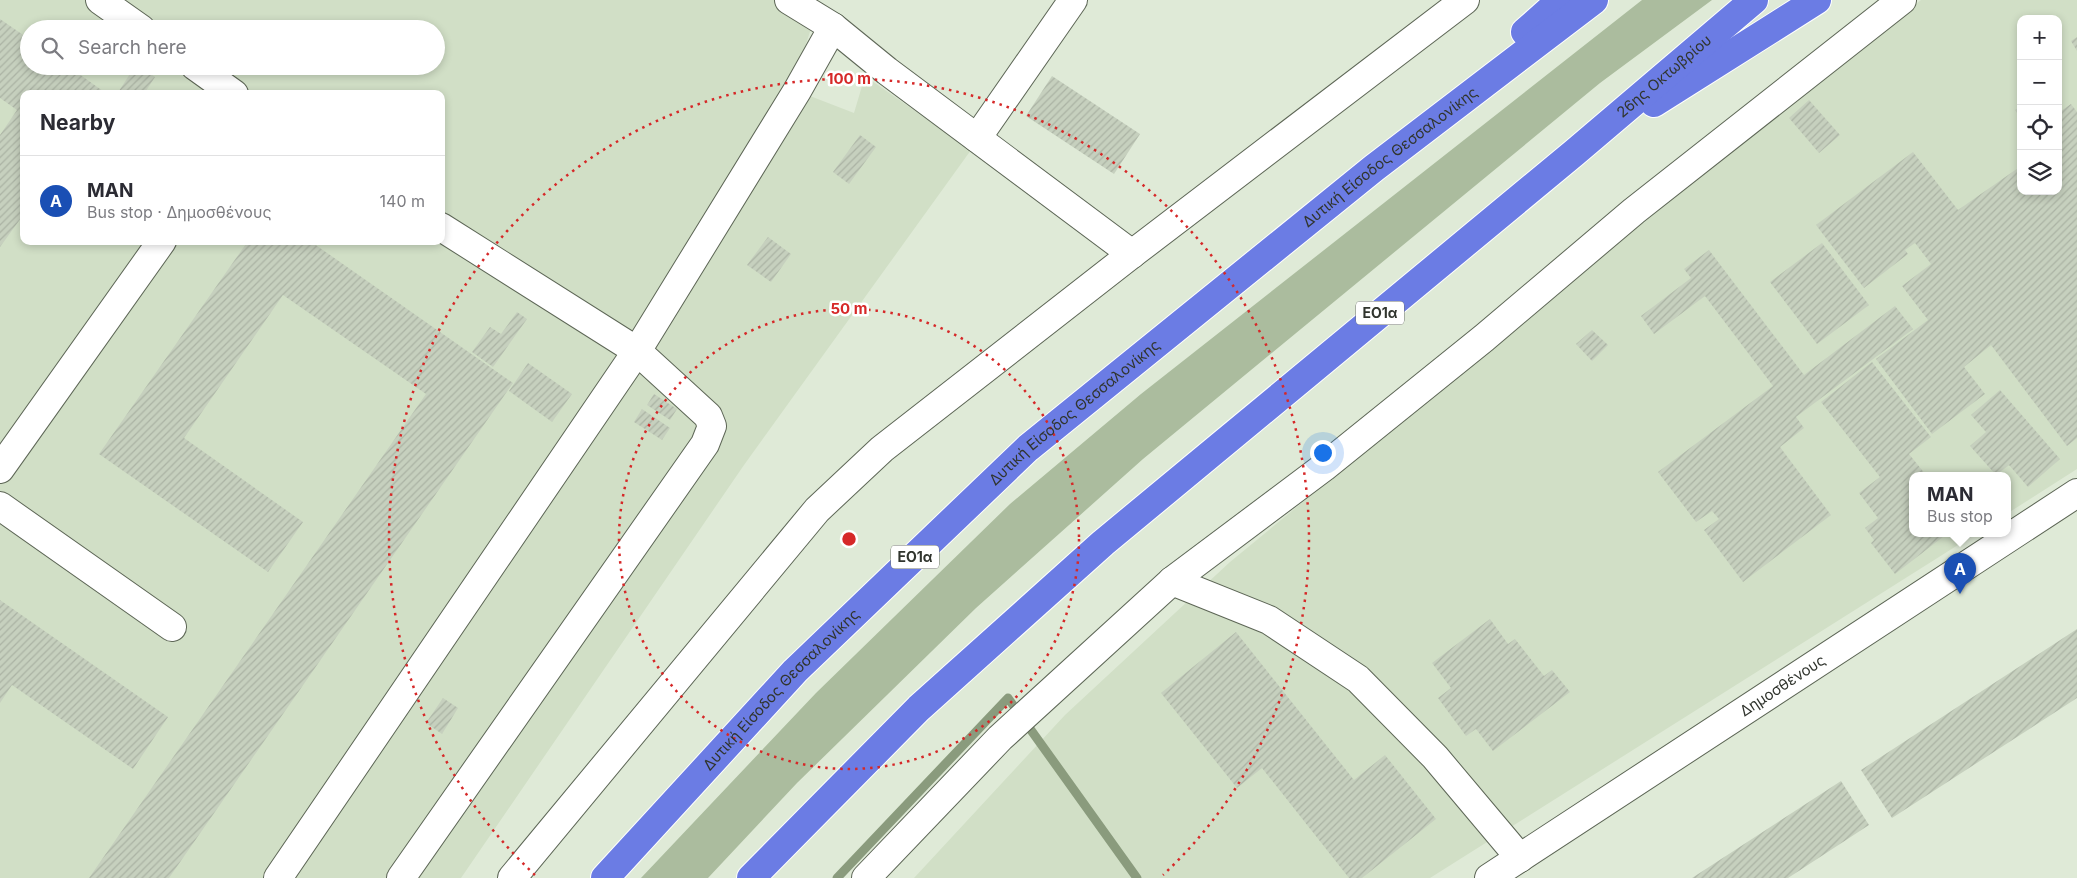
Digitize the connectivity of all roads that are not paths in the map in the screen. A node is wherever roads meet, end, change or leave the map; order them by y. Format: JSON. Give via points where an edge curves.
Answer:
{"nodes":[{"id":1,"x":100,"y":0,"type":"edge"},
{"id":2,"x":789,"y":0,"type":"edge"},
{"id":3,"x":1073,"y":0,"type":"edge"},
{"id":4,"x":1464,"y":0,"type":"edge"},
{"id":5,"x":1561,"y":0,"type":"edge"},
{"id":6,"x":1594,"y":0,"type":"edge"},
{"id":7,"x":1754,"y":0,"type":"edge"},
{"id":8,"x":1817,"y":0,"type":"edge"},
{"id":9,"x":1902,"y":0,"type":"edge"},
{"id":10,"x":128,"y":20,"type":"edge"},
{"id":11,"x":833,"y":26,"type":"junction"},
{"id":12,"x":208,"y":75,"type":"edge"},
{"id":13,"x":228,"y":90,"type":"edge"},
{"id":14,"x":977,"y":138,"type":"junction"},
{"id":15,"x":1574,"y":153,"type":"junction"},
{"id":16,"x":1374,"y":168,"type":"junction"},
{"id":17,"x":445,"y":229,"type":"edge"},
{"id":18,"x":159,"y":245,"type":"edge"},
{"id":19,"x":1132,"y":254,"type":"junction"},
{"id":20,"x":637,"y":351,"type":"junction"},
{"id":21,"x":0,"y":469,"type":"edge"},
{"id":22,"x":2077,"y":493,"type":"edge"},
{"id":23,"x":0,"y":506,"type":"edge"},
{"id":24,"x":2011,"y":536,"type":"edge"},
{"id":25,"x":2010,"y":537,"type":"edge"},
{"id":26,"x":1172,"y":581,"type":"junction"},
{"id":27,"x":172,"y":627,"type":"dead end"},
{"id":28,"x":1520,"y":858,"type":"junction"},
{"id":29,"x":278,"y":878,"type":"edge"},
{"id":30,"x":401,"y":878,"type":"edge"},
{"id":31,"x":512,"y":878,"type":"edge"},
{"id":32,"x":605,"y":878,"type":"edge"},
{"id":33,"x":751,"y":878,"type":"edge"},
{"id":34,"x":866,"y":878,"type":"edge"},
{"id":35,"x":1489,"y":878,"type":"edge"}],
"edges":[{"from":1,"to":10,"type":"street"},
{"from":2,"to":11,"type":"street"},
{"from":3,"to":14,"type":"street"},
{"from":4,"to":19,"type":"street"},
{"from":5,"to":16,"type":"highway"},
{"from":6,"to":16,"type":"highway","name":"Δυτική Είσοδος Θεσσαλονίκης","number":"ΕΟ1α"},
{"from":7,"to":15,"type":"highway","name":"26ης Οκτωβρίου","number":"ΕΟ1α"},
{"from":8,"to":15,"type":"highway"},
{"from":9,"to":26,"type":"street","via":[[1634,211],[1324,467]]},
{"from":11,"to":14,"type":"street"},
{"from":11,"to":20,"type":"street"},
{"from":12,"to":13,"type":"street"},
{"from":14,"to":19,"type":"street"},
{"from":15,"to":33,"type":"highway","number":"ΕΟ1α","via":[[1103,542],[919,708]]},
{"from":16,"to":32,"type":"highway","name":"Δυτική Είσοδος Θεσσαλονίκης","number":"ΕΟ1α","via":[[1028,448],[795,671]]},
{"from":17,"to":20,"type":"street"},
{"from":18,"to":21,"type":"street"},
{"from":19,"to":31,"type":"street","via":[[882,449],[817,510]]},
{"from":20,"to":29,"type":"street"},
{"from":20,"to":30,"type":"street","via":[[708,416],[712,426],[705,444]]},
{"from":22,"to":24,"type":"street","name":"Δημοσθένους"},
{"from":23,"to":27,"type":"street"},
{"from":25,"to":28,"type":"street","name":"Δημοσθένους"},
{"from":26,"to":28,"type":"street","via":[[1269,620],[1358,679],[1435,757]]},
{"from":26,"to":34,"type":"street","via":[[1000,738]]},
{"from":28,"to":35,"type":"street","name":"Δημοσθένους"}]}
